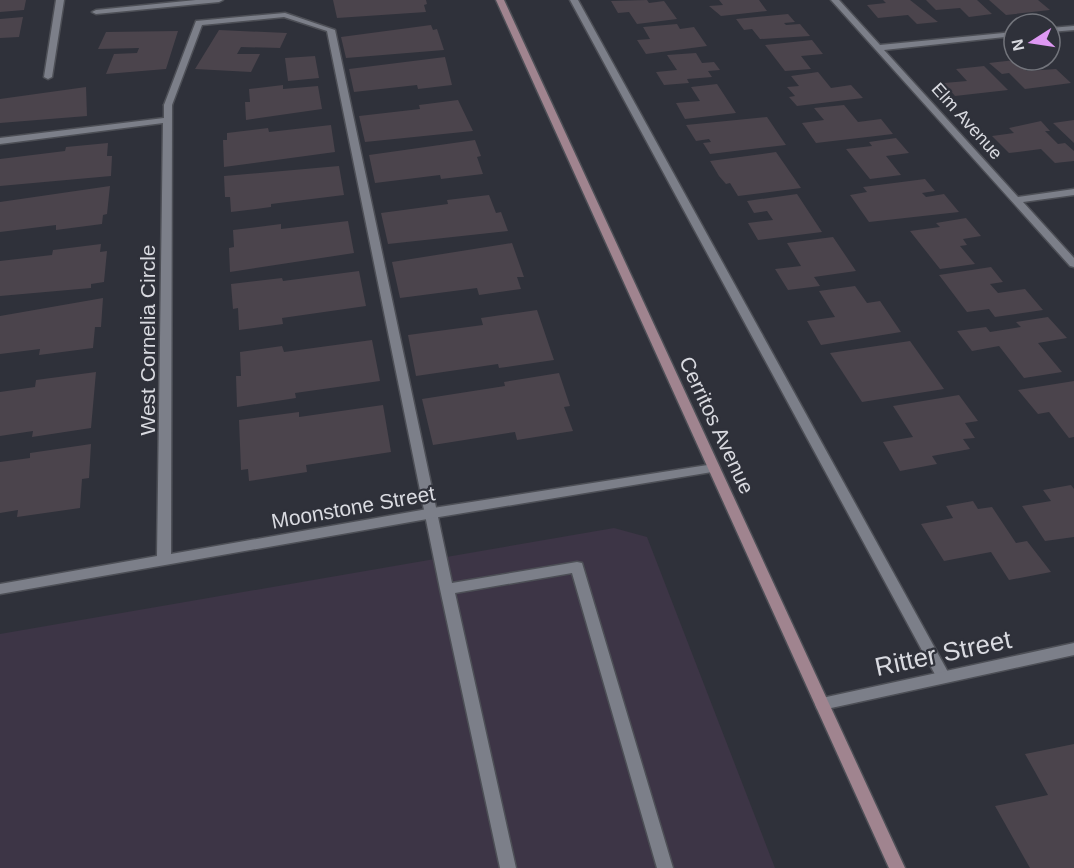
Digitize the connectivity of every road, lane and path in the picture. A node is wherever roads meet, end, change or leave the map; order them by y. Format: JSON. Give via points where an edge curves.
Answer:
{"nodes":[{"id":1,"x":60,"y":0,"type":"edge"},
{"id":2,"x":219,"y":0,"type":"edge"},
{"id":3,"x":500,"y":0,"type":"edge"},
{"id":4,"x":574,"y":0,"type":"edge"},
{"id":5,"x":835,"y":0,"type":"edge"},
{"id":6,"x":96,"y":12,"type":"dead end"},
{"id":7,"x":1002,"y":35,"type":"edge"},
{"id":8,"x":878,"y":48,"type":"junction"},
{"id":9,"x":48,"y":77,"type":"dead end"},
{"id":10,"x":168,"y":120,"type":"junction"},
{"id":11,"x":0,"y":141,"type":"edge"},
{"id":12,"x":1074,"y":192,"type":"edge"},
{"id":13,"x":1017,"y":200,"type":"junction"},
{"id":14,"x":1074,"y":264,"type":"edge"},
{"id":15,"x":714,"y":468,"type":"junction"},
{"id":16,"x":433,"y":513,"type":"junction"},
{"id":17,"x":164,"y":560,"type":"junction"},
{"id":18,"x":0,"y":590,"type":"edge"},
{"id":19,"x":447,"y":590,"type":"junction"},
{"id":20,"x":1074,"y":650,"type":"edge"},
{"id":21,"x":943,"y":676,"type":"junction"},
{"id":22,"x":822,"y":704,"type":"junction"},
{"id":23,"x":508,"y":868,"type":"edge"},
{"id":24,"x":665,"y":868,"type":"edge"},
{"id":25,"x":897,"y":868,"type":"edge"}],
"edges":[{"from":1,"to":9,"type":"street"},
{"from":2,"to":6,"type":"street"},
{"from":3,"to":15,"type":"main road","name":"Cerritos Avenue"},
{"from":4,"to":21,"type":"street"},
{"from":5,"to":8,"type":"street","name":"Elm Avenue"},
{"from":7,"to":8,"type":"street"},
{"from":8,"to":13,"type":"street","name":"Elm Avenue"},
{"from":10,"to":11,"type":"street"},
{"from":10,"to":16,"type":"street","name":"West Cornelia Circle","via":[[168,105],[200,22],[285,15],[331,30]]},
{"from":10,"to":17,"type":"street","name":"West Cornelia Circle"},
{"from":12,"to":13,"type":"street"},
{"from":13,"to":14,"type":"street","name":"Elm Avenue"},
{"from":15,"to":16,"type":"street","name":"Moonstone Street"},
{"from":15,"to":22,"type":"main road","name":"Cerritos Avenue"},
{"from":16,"to":17,"type":"street","name":"Moonstone Street"},
{"from":16,"to":19,"type":"street"},
{"from":17,"to":18,"type":"street","name":"Moonstone Street"},
{"from":19,"to":23,"type":"street"},
{"from":19,"to":24,"type":"street","via":[[577,567]]},
{"from":20,"to":21,"type":"street","name":"Ritter Street"},
{"from":21,"to":22,"type":"street","name":"Ritter Street"},
{"from":22,"to":25,"type":"main road","name":"Cerritos Avenue"}]}
